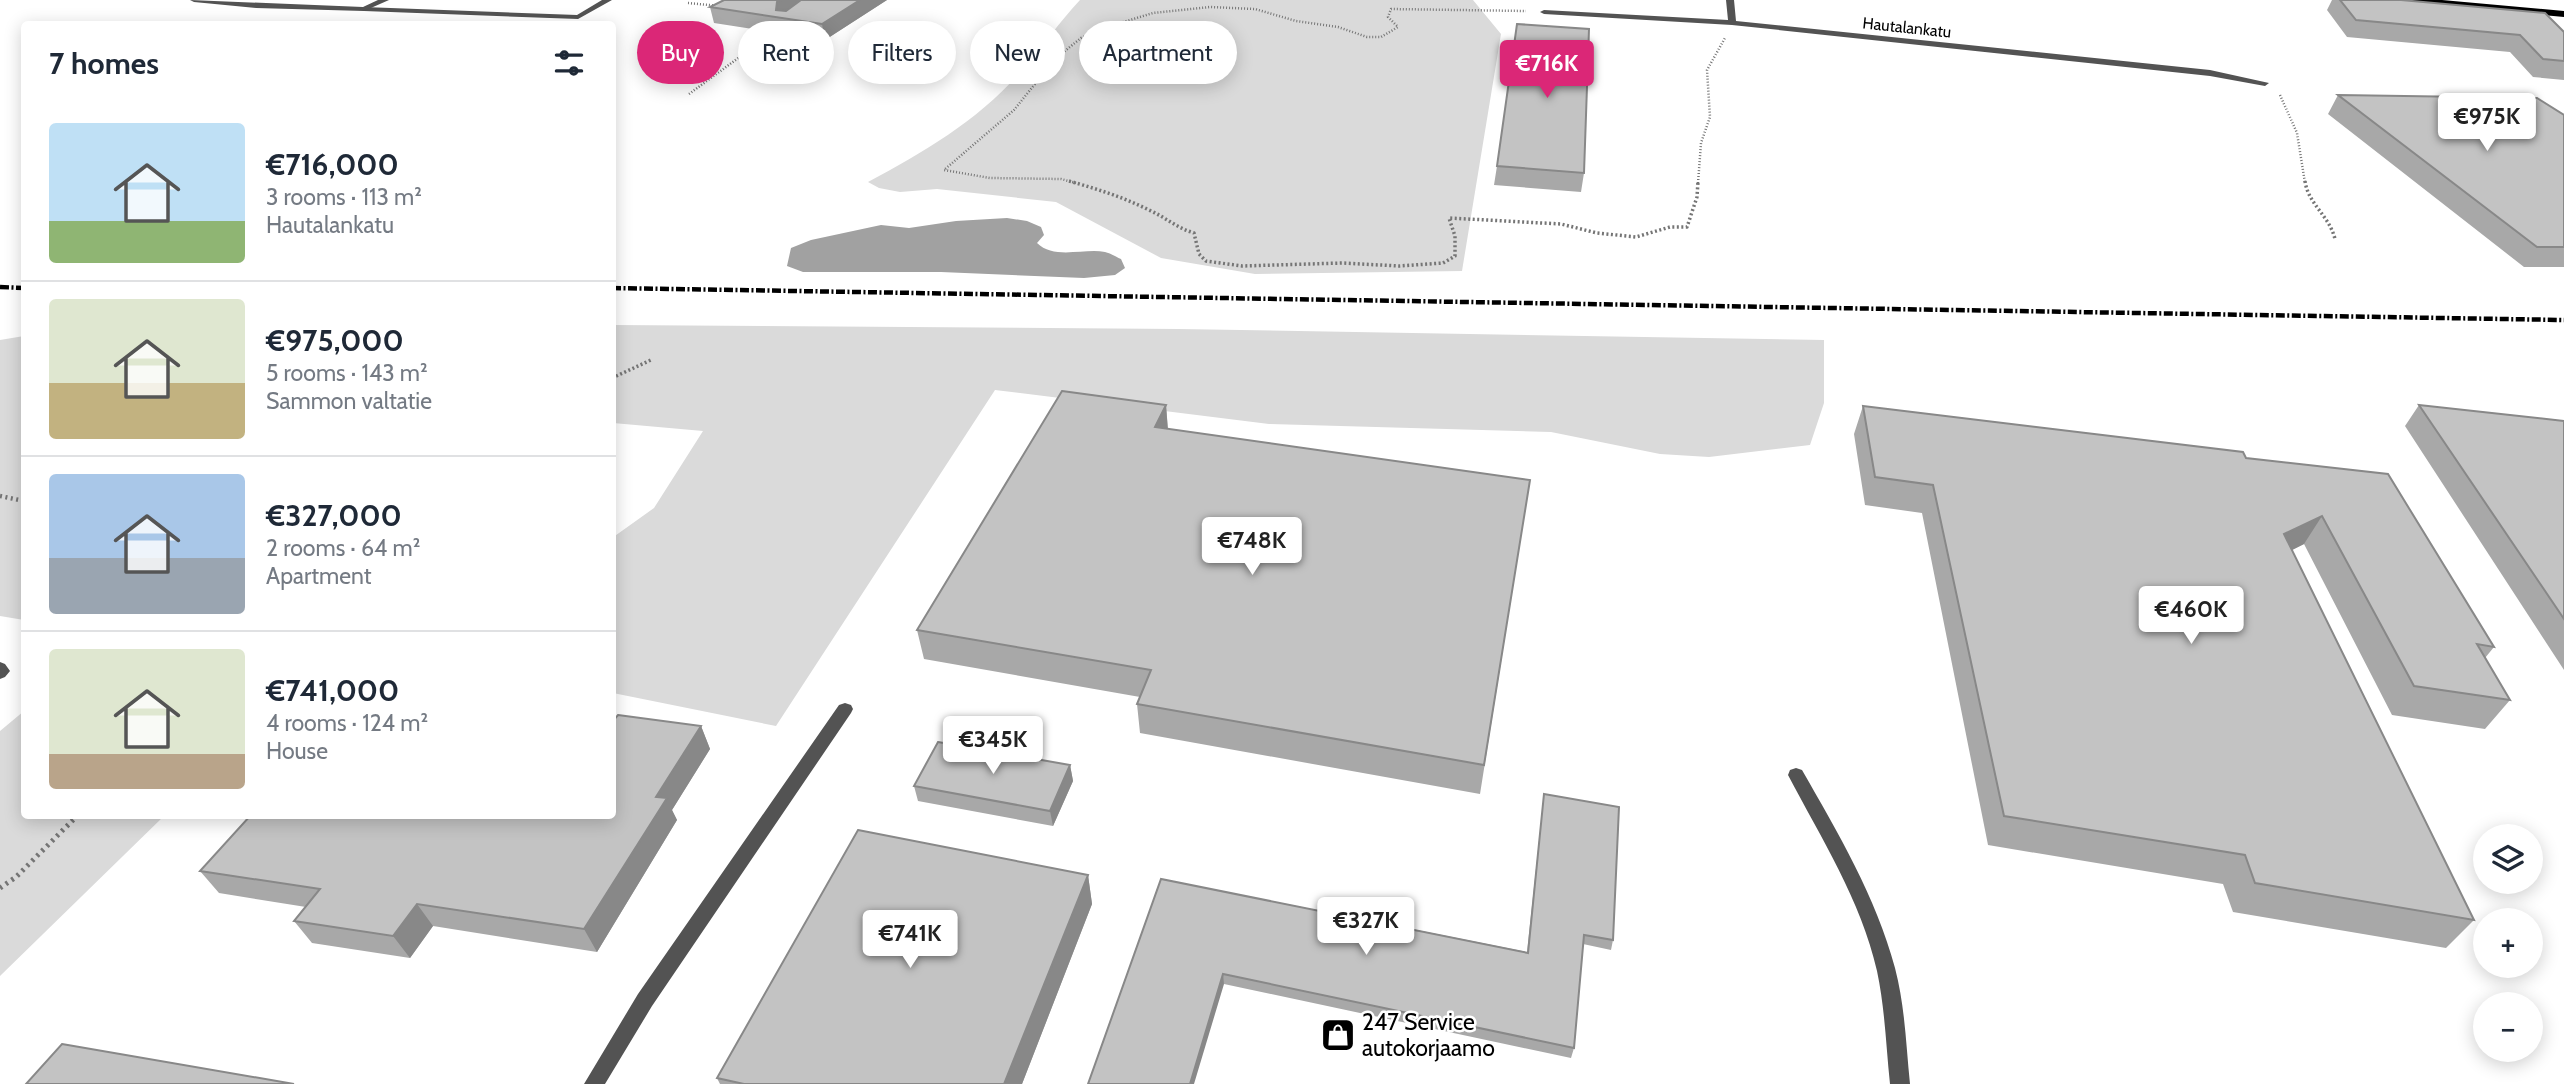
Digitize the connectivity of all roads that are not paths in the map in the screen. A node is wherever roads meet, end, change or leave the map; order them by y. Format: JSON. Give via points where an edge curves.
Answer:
{"nodes":[{"id":1,"x":194,"y":0,"type":"edge"},
{"id":2,"x":385,"y":0,"type":"edge"},
{"id":3,"x":608,"y":0,"type":"edge"},
{"id":4,"x":1730,"y":0,"type":"edge"},
{"id":5,"x":2410,"y":0,"type":"edge"},
{"id":6,"x":364,"y":9,"type":"junction"},
{"id":7,"x":1544,"y":12,"type":"road end"},
{"id":8,"x":2564,"y":14,"type":"edge"},
{"id":9,"x":1732,"y":23,"type":"junction"},
{"id":10,"x":2265,"y":83,"type":"road end"},
{"id":11,"x":845,"y":709,"type":"dead end"},
{"id":12,"x":1796,"y":775,"type":"dead end"},
{"id":13,"x":594,"y":1084,"type":"edge"},
{"id":14,"x":1900,"y":1084,"type":"edge"}],
"edges":[{"from":1,"to":6,"type":"street"},
{"from":2,"to":6,"type":"street"},
{"from":3,"to":6,"type":"street","via":[[578,17]]},
{"from":4,"to":9,"type":"street"},
{"from":5,"to":8,"type":"main road"},
{"from":7,"to":9,"type":"street","name":"Hautalankatu"},
{"from":9,"to":10,"type":"street","name":"Hautalankatu","via":[[2210,73]]},
{"from":11,"to":13,"type":"street","via":[[645,1000]]},
{"from":12,"to":14,"type":"street","via":[[1836,845],[1874,928],[1892,999]]}]}
